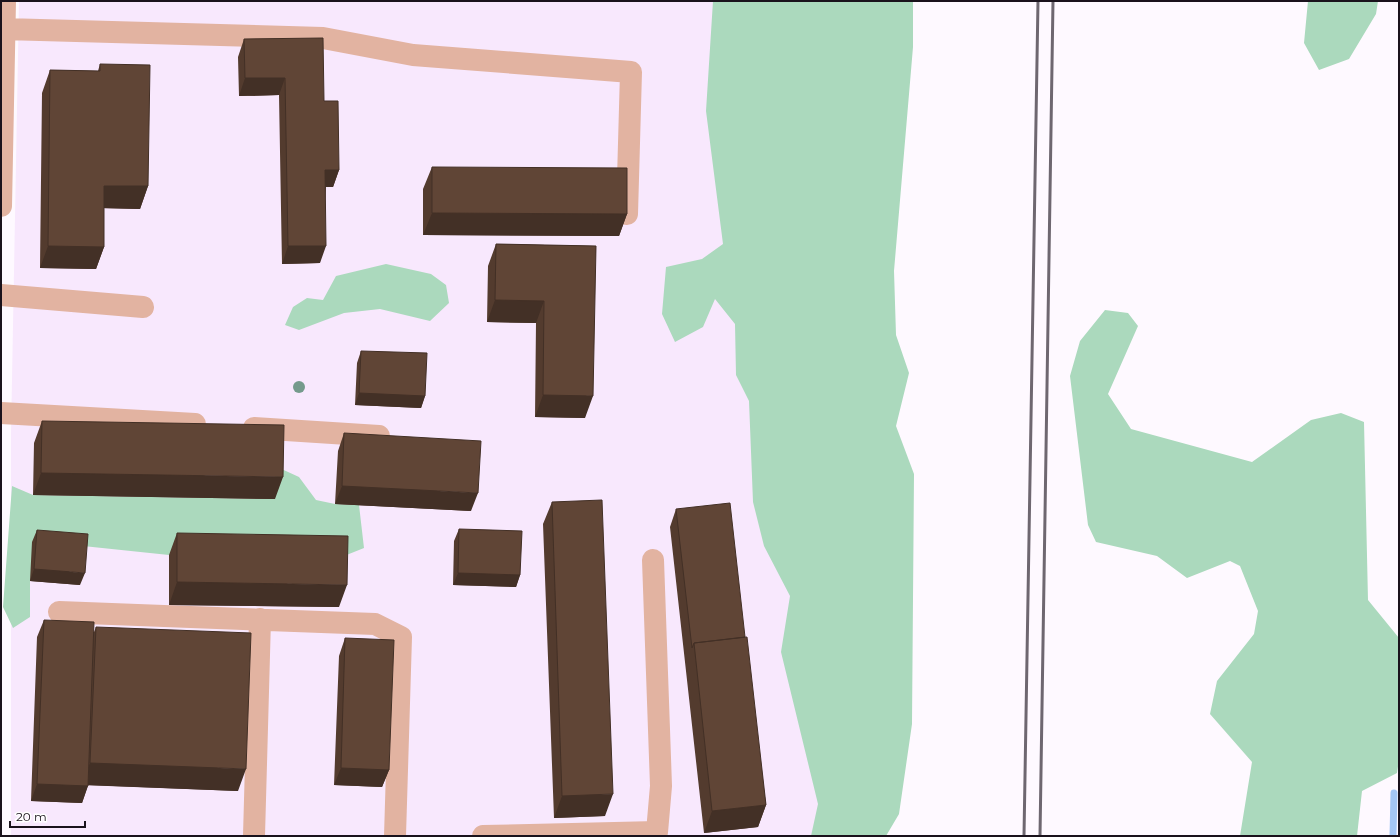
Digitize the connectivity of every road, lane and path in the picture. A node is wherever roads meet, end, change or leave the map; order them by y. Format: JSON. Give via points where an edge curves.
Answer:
{"nodes":[{"id":1,"x":5,"y":1,"type":"edge"},
{"id":2,"x":4,"y":29,"type":"junction"},
{"id":3,"x":1,"y":206,"type":"edge"},
{"id":4,"x":627,"y":214,"type":"edge"},
{"id":5,"x":1,"y":295,"type":"edge"},
{"id":6,"x":143,"y":307,"type":"dead end"},
{"id":7,"x":1,"y":413,"type":"edge"},
{"id":8,"x":398,"y":437,"type":"edge"},
{"id":9,"x":653,"y":560,"type":"dead end"},
{"id":10,"x":60,"y":612,"type":"dead end"},
{"id":11,"x":260,"y":619,"type":"junction"},
{"id":12,"x":254,"y":836,"type":"edge"},
{"id":13,"x":395,"y":836,"type":"edge"},
{"id":14,"x":483,"y":836,"type":"edge"}],
"edges":[{"from":1,"to":2,"type":"street"},
{"from":2,"to":3,"type":"street"},
{"from":2,"to":4,"type":"street","via":[[323,38],[413,56],[631,72]]},
{"from":5,"to":6,"type":"street"},
{"from":7,"to":8,"type":"street"},
{"from":9,"to":14,"type":"street","via":[[661,786],[657,832]]},
{"from":10,"to":11,"type":"street"},
{"from":11,"to":12,"type":"street"},
{"from":11,"to":13,"type":"street","via":[[376,624],[401,637]]}]}
